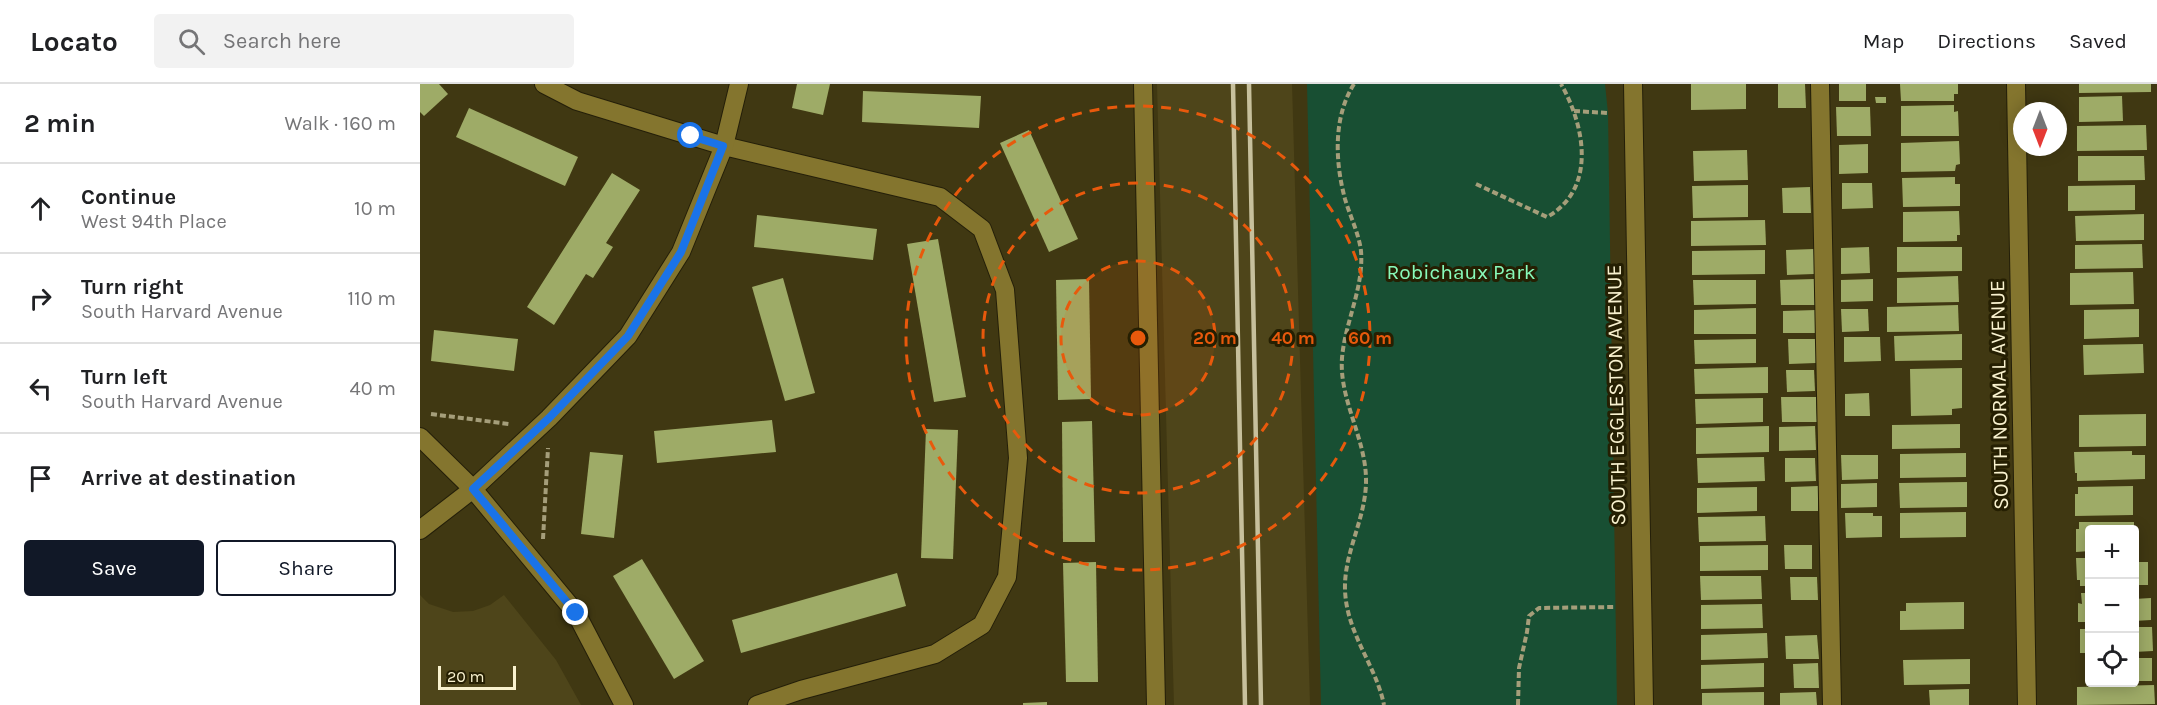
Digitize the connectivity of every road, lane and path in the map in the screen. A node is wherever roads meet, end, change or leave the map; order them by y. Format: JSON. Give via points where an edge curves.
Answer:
{"nodes":[{"id":1,"x":544,"y":84,"type":"edge"},
{"id":2,"x":739,"y":84,"type":"edge"},
{"id":3,"x":1143,"y":84,"type":"edge"},
{"id":4,"x":1354,"y":84,"type":"edge"},
{"id":5,"x":1561,"y":84,"type":"edge"},
{"id":6,"x":1633,"y":84,"type":"edge"},
{"id":7,"x":1820,"y":84,"type":"edge"},
{"id":8,"x":2016,"y":84,"type":"edge"},
{"id":9,"x":1574,"y":111,"type":"junction"},
{"id":10,"x":1608,"y":113,"type":"dead end"},
{"id":11,"x":723,"y":146,"type":"junction"},
{"id":12,"x":1476,"y":184,"type":"dead end"},
{"id":13,"x":431,"y":414,"type":"dead end"},
{"id":14,"x":509,"y":424,"type":"dead end"},
{"id":15,"x":420,"y":437,"type":"edge"},
{"id":16,"x":548,"y":448,"type":"dead end"},
{"id":17,"x":473,"y":489,"type":"junction"},
{"id":18,"x":420,"y":530,"type":"edge"},
{"id":19,"x":543,"y":543,"type":"dead end"},
{"id":20,"x":1616,"y":607,"type":"dead end"},
{"id":21,"x":624,"y":705,"type":"edge"},
{"id":22,"x":757,"y":705,"type":"edge"},
{"id":23,"x":1156,"y":705,"type":"edge"},
{"id":24,"x":1384,"y":705,"type":"edge"},
{"id":25,"x":1518,"y":705,"type":"edge"},
{"id":26,"x":1644,"y":705,"type":"edge"},
{"id":27,"x":1832,"y":705,"type":"edge"},
{"id":28,"x":2027,"y":705,"type":"edge"}],
"edges":[{"from":1,"to":11,"type":"street","via":[[577,101]]},
{"from":2,"to":11,"type":"street"},
{"from":3,"to":23,"type":"street"},
{"from":4,"to":24,"type":"path","via":[[1342,112],[1339,156],[1341,180],[1360,250],[1360,273],[1342,361],[1366,480],[1364,507],[1345,590],[1353,632]]},
{"from":5,"to":9,"type":"path"},
{"from":6,"to":26,"type":"street","name":"SOUTH EGGLESTON AVENUE"},
{"from":7,"to":27,"type":"street"},
{"from":8,"to":28,"type":"street","name":"SOUTH NORMAL AVENUE"},
{"from":9,"to":10,"type":"path"},
{"from":9,"to":12,"type":"path","via":[[1580,128],[1582,165],[1577,186],[1558,210],[1547,217]]},
{"from":11,"to":17,"type":"street","via":[[681,252],[628,336]]},
{"from":11,"to":22,"type":"street","via":[[940,197],[982,230],[1005,290],[1018,458],[1007,578],[982,625],[935,654]]},
{"from":13,"to":14,"type":"path"},
{"from":15,"to":17,"type":"street"},
{"from":16,"to":19,"type":"path"},
{"from":17,"to":18,"type":"street"},
{"from":17,"to":21,"type":"street","via":[[576,613]]},
{"from":20,"to":25,"type":"path","via":[[1539,608],[1529,616],[1519,668]]}]}
